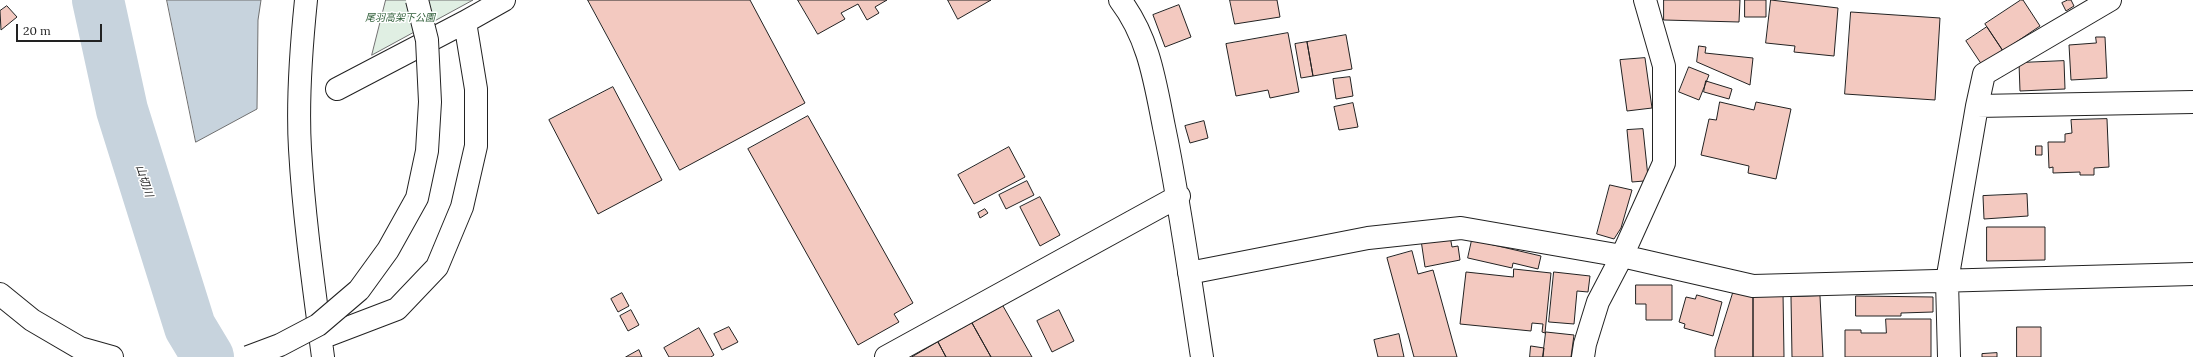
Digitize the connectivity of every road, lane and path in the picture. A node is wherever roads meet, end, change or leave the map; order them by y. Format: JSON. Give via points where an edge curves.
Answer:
{"nodes":[{"id":1,"x":306,"y":0,"type":"edge"},
{"id":2,"x":417,"y":0,"type":"edge"},
{"id":3,"x":504,"y":0,"type":"edge"},
{"id":4,"x":1120,"y":0,"type":"edge"},
{"id":5,"x":1645,"y":0,"type":"edge"},
{"id":6,"x":2110,"y":0,"type":"edge"},
{"id":7,"x":465,"y":22,"type":"junction"},
{"id":8,"x":337,"y":89,"type":"dead end"},
{"id":9,"x":2193,"y":102,"type":"edge"},
{"id":10,"x":1977,"y":106,"type":"junction"},
{"id":11,"x":1178,"y":196,"type":"junction"},
{"id":12,"x":1622,"y":256,"type":"junction"},
{"id":13,"x":1189,"y":273,"type":"junction"},
{"id":14,"x":2193,"y":274,"type":"edge"},
{"id":15,"x":1947,"y":281,"type":"junction"},
{"id":16,"x":0,"y":294,"type":"edge"},
{"id":17,"x":322,"y":347,"type":"edge"},
{"id":18,"x":112,"y":357,"type":"edge"},
{"id":19,"x":248,"y":357,"type":"edge"},
{"id":20,"x":886,"y":357,"type":"edge"},
{"id":21,"x":1202,"y":357,"type":"edge"},
{"id":22,"x":1583,"y":357,"type":"edge"},
{"id":23,"x":1949,"y":357,"type":"edge"}],
"edges":[{"from":1,"to":17,"type":"main road","via":[[300,55],[300,147],[308,250]]},
{"from":2,"to":19,"type":"main road","bridge":true,"via":[[427,40],[430,102],[427,151],[417,198],[388,250],[359,290],[318,325],[280,345]]},
{"from":3,"to":7,"type":"main road"},
{"from":4,"to":11,"type":"main road","via":[[1134,18],[1150,60]]},
{"from":5,"to":12,"type":"main road","via":[[1664,66],[1664,163]]},
{"from":6,"to":10,"type":"main road","via":[[1984,74]]},
{"from":7,"to":8,"type":"main road"},
{"from":7,"to":17,"type":"main road","via":[[476,89],[476,146],[462,207],[437,267],[397,309]]},
{"from":9,"to":10,"type":"main road"},
{"from":10,"to":15,"type":"main road"},
{"from":11,"to":13,"type":"main road"},
{"from":11,"to":20,"type":"main road"},
{"from":12,"to":13,"type":"main road","via":[[1461,228],[1368,238]]},
{"from":12,"to":15,"type":"main road","via":[[1753,286]]},
{"from":12,"to":22,"type":"main road","via":[[1598,302]]},
{"from":13,"to":21,"type":"main road"},
{"from":14,"to":15,"type":"main road"},
{"from":15,"to":23,"type":"main road"},
{"from":16,"to":18,"type":"main road","via":[[32,320],[80,348]]}]}
